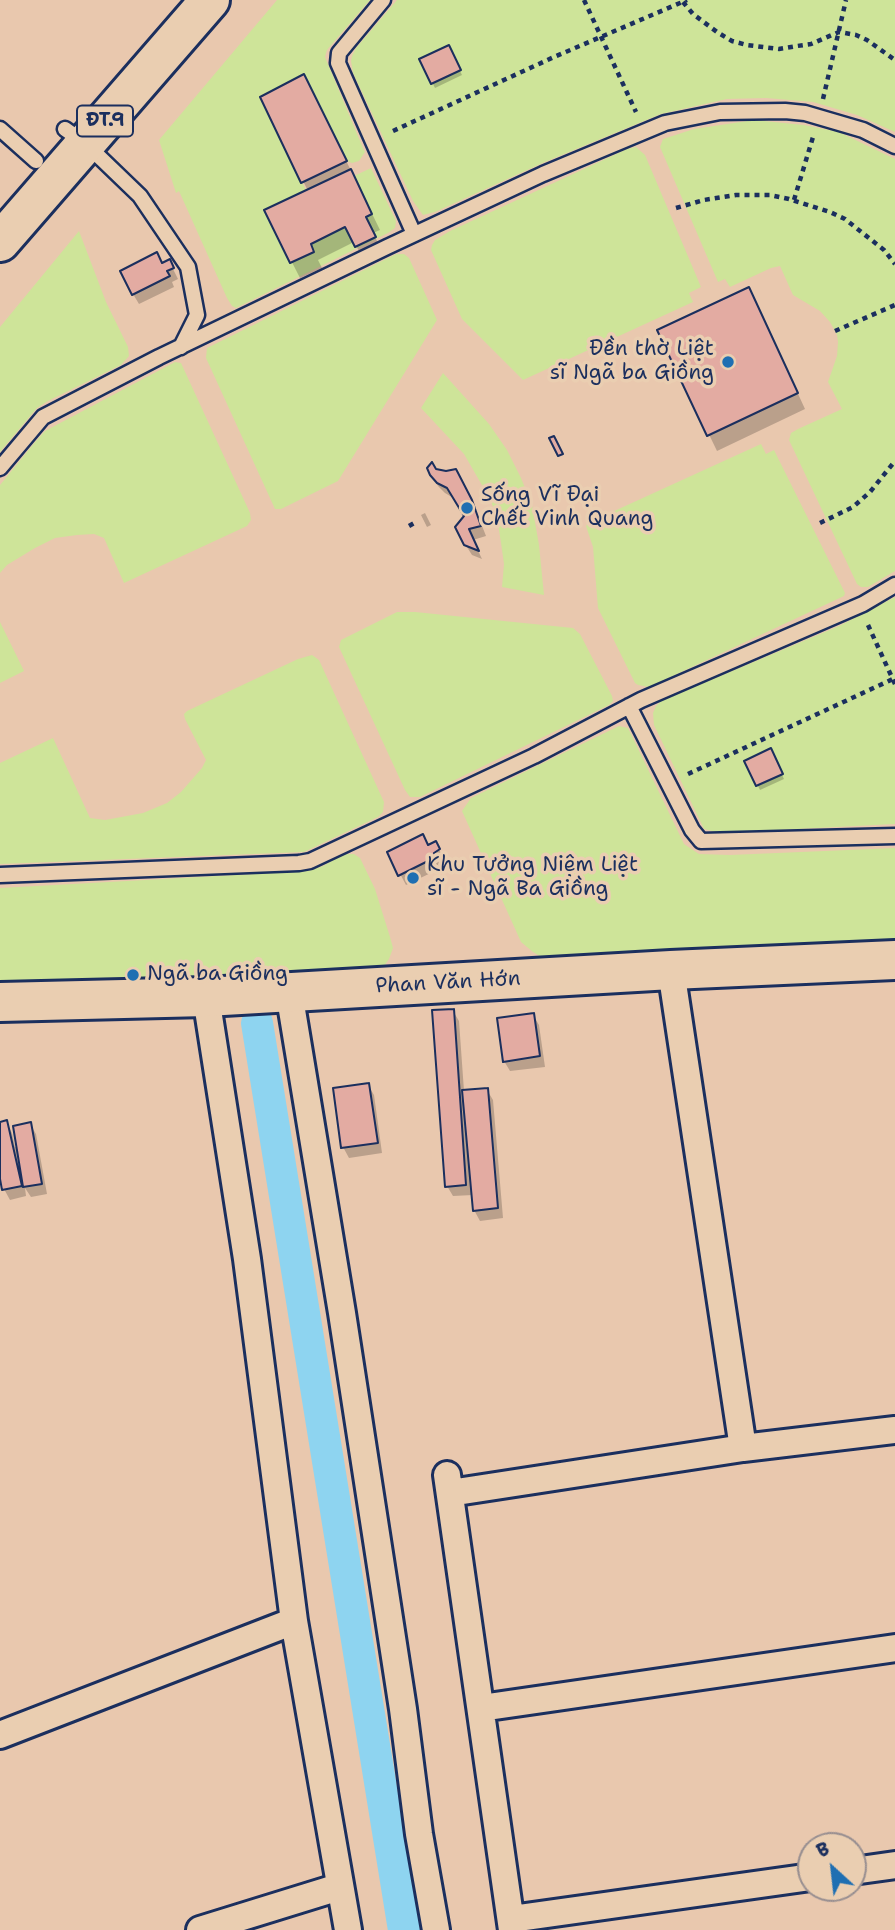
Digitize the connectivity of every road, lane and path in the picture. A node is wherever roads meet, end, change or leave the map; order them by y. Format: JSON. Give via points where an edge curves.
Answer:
{"nodes":[{"id":1,"x":178,"y":0,"type":"edge"},
{"id":2,"x":210,"y":0,"type":"edge"},
{"id":3,"x":383,"y":0,"type":"edge"},
{"id":4,"x":584,"y":0,"type":"edge"},
{"id":5,"x":684,"y":1,"type":"edge"},
{"id":6,"x":601,"y":37,"type":"junction"},
{"id":7,"x":895,"y":60,"type":"edge"},
{"id":8,"x":0,"y":129,"type":"edge"},
{"id":9,"x":645,"y":132,"type":"junction"},
{"id":10,"x":75,"y":137,"type":"junction"},
{"id":11,"x":373,"y":140,"type":"junction"},
{"id":12,"x":895,"y":146,"type":"edge"},
{"id":13,"x":36,"y":161,"type":"junction"},
{"id":14,"x":0,"y":202,"type":"edge"},
{"id":15,"x":676,"y":208,"type":"dead end"},
{"id":16,"x":414,"y":234,"type":"junction"},
{"id":17,"x":0,"y":242,"type":"edge"},
{"id":18,"x":895,"y":264,"type":"edge"},
{"id":19,"x":895,"y":305,"type":"edge"},
{"id":20,"x":835,"y":331,"type":"dead end"},
{"id":21,"x":181,"y":346,"type":"junction"},
{"id":22,"x":895,"y":461,"type":"edge"},
{"id":23,"x":0,"y":468,"type":"edge"},
{"id":24,"x":416,"y":522,"type":"dead end"},
{"id":25,"x":820,"y":523,"type":"dead end"},
{"id":26,"x":409,"y":526,"type":"dead end"},
{"id":27,"x":895,"y":585,"type":"edge"},
{"id":28,"x":859,"y":605,"type":"junction"},
{"id":29,"x":894,"y":681,"type":"edge"},
{"id":30,"x":629,"y":706,"type":"junction"},
{"id":31,"x":668,"y":783,"type":"junction"},
{"id":32,"x":895,"y":836,"type":"edge"},
{"id":33,"x":0,"y":875,"type":"edge"},
{"id":34,"x":895,"y":960,"type":"edge"},
{"id":35,"x":671,"y":971,"type":"junction"},
{"id":36,"x":289,"y":992,"type":"junction"},
{"id":37,"x":206,"y":996,"type":"junction"},
{"id":38,"x":0,"y":1002,"type":"edge"},
{"id":39,"x":895,"y":1430,"type":"edge"},
{"id":40,"x":743,"y":1448,"type":"junction"},
{"id":41,"x":294,"y":1621,"type":"junction"},
{"id":42,"x":895,"y":1648,"type":"edge"},
{"id":43,"x":481,"y":1708,"type":"junction"},
{"id":44,"x":0,"y":1735,"type":"edge"},
{"id":45,"x":895,"y":1865,"type":"edge"},
{"id":46,"x":867,"y":1869,"type":"edge"},
{"id":47,"x":797,"y":1879,"type":"edge"},
{"id":48,"x":340,"y":1887,"type":"junction"},
{"id":49,"x":512,"y":1924,"type":"edge"},
{"id":50,"x":200,"y":1930,"type":"edge"},
{"id":51,"x":348,"y":1930,"type":"edge"},
{"id":52,"x":436,"y":1930,"type":"edge"}],
"edges":[{"from":1,"to":10,"type":"main road","number":"ĐT.9"},
{"from":2,"to":10,"type":"main road","number":"ĐT.9"},
{"from":3,"to":11,"type":"lane","via":[[339,53],[338,63]]},
{"from":4,"to":6,"type":"path"},
{"from":5,"to":6,"type":"path"},
{"from":5,"to":7,"type":"path","via":[[702,21],[732,41],[779,48],[811,44],[839,32],[867,40]]},
{"from":6,"to":9,"type":"path"},
{"from":6,"to":11,"type":"path"},
{"from":8,"to":13,"type":"lane"},
{"from":9,"to":12,"type":"lane","via":[[665,123],[720,112],[785,111],[863,130]]},
{"from":9,"to":16,"type":"lane"},
{"from":10,"to":13,"type":"main road","number":"ĐT.9"},
{"from":10,"to":17,"type":"main road","number":"ĐT.9"},
{"from":10,"to":21,"type":"lane","via":[[140,196],[188,267],[197,315]]},
{"from":11,"to":16,"type":"lane"},
{"from":13,"to":14,"type":"main road","number":"ĐT.9"},
{"from":15,"to":18,"type":"path","via":[[721,196],[789,199],[845,219]]},
{"from":16,"to":21,"type":"lane"},
{"from":19,"to":20,"type":"path"},
{"from":21,"to":23,"type":"lane","via":[[43,417]]},
{"from":22,"to":25,"type":"path","via":[[853,507]]},
{"from":24,"to":26,"type":"path"},
{"from":27,"to":28,"type":"lane"},
{"from":28,"to":29,"type":"path"},
{"from":28,"to":30,"type":"lane"},
{"from":29,"to":31,"type":"path"},
{"from":30,"to":31,"type":"lane"},
{"from":30,"to":33,"type":"lane","via":[[534,756],[299,863]]},
{"from":31,"to":32,"type":"lane","via":[[701,841]]},
{"from":34,"to":35,"type":"main road","name":"Phan Văn Hớn"},
{"from":35,"to":36,"type":"main road","name":"Phan Văn Hớn"},
{"from":35,"to":40,"type":"street"},
{"from":36,"to":37,"type":"main road","name":"Phan Văn Hớn"},
{"from":36,"to":52,"type":"street"},
{"from":37,"to":38,"type":"main road","name":"Phan Văn Hớn"},
{"from":37,"to":41,"type":"street","via":[[247,1259]]},
{"from":39,"to":40,"type":"street"},
{"from":40,"to":43,"type":"street","via":[[449,1484]]},
{"from":41,"to":44,"type":"street"},
{"from":41,"to":48,"type":"street"},
{"from":42,"to":43,"type":"street"},
{"from":43,"to":49,"type":"street"},
{"from":45,"to":46,"type":"street"},
{"from":47,"to":49,"type":"street"},
{"from":48,"to":50,"type":"street"},
{"from":48,"to":51,"type":"street"}]}
